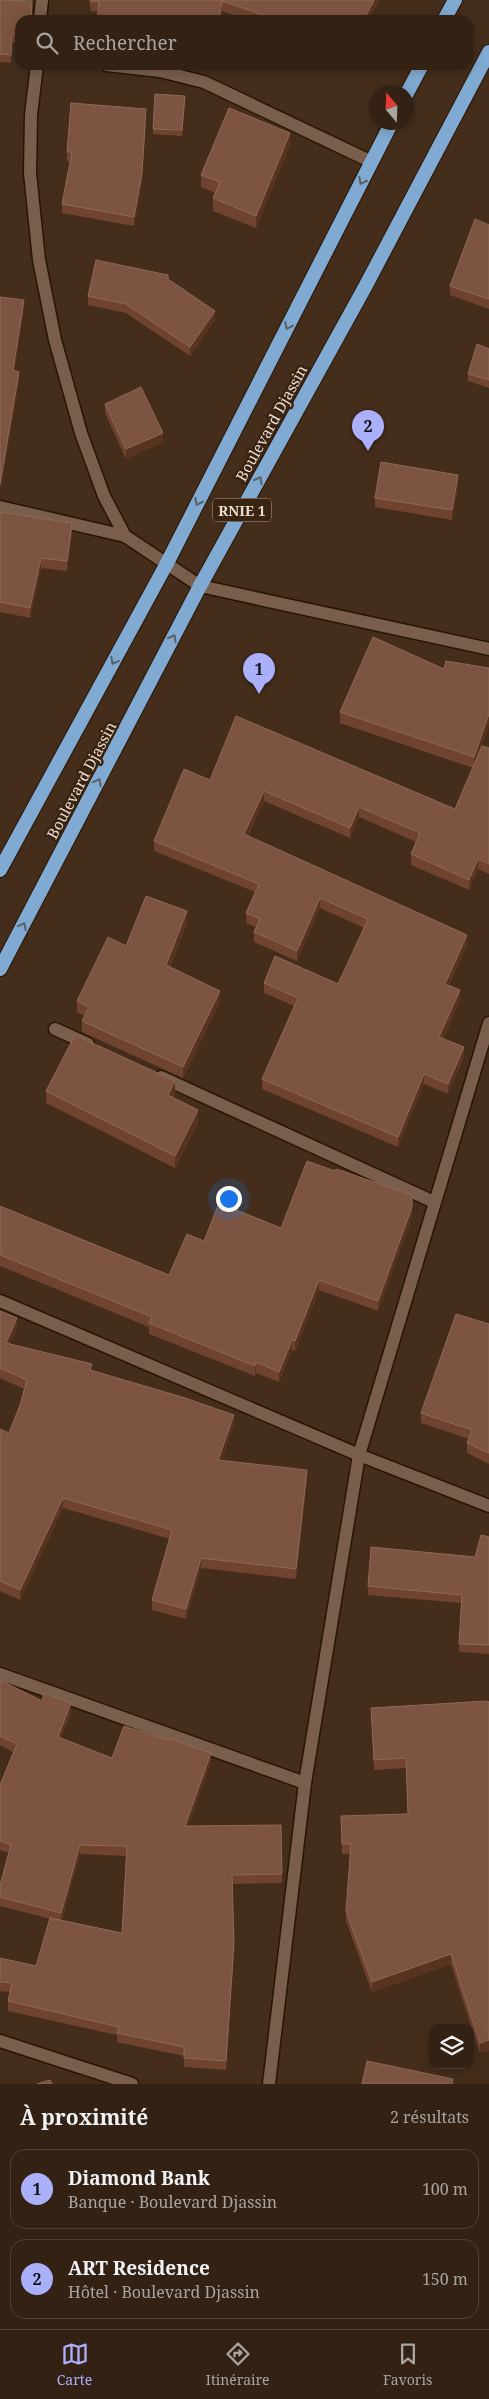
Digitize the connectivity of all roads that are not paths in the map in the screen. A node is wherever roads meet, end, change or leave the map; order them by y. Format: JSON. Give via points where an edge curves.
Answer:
{"nodes":[{"id":1,"x":42,"y":0,"type":"edge"},
{"id":2,"x":455,"y":0,"type":"edge"},
{"id":3,"x":40,"y":15,"type":"edge"},
{"id":4,"x":447,"y":15,"type":"edge"},
{"id":5,"x":489,"y":52,"type":"edge"},
{"id":6,"x":36,"y":70,"type":"edge"},
{"id":7,"x":151,"y":70,"type":"edge"},
{"id":8,"x":419,"y":70,"type":"edge"},
{"id":9,"x":411,"y":85,"type":"edge"},
{"id":10,"x":388,"y":130,"type":"edge"},
{"id":11,"x":372,"y":162,"type":"junction"},
{"id":12,"x":0,"y":507,"type":"edge"},
{"id":13,"x":125,"y":536,"type":"junction"},
{"id":14,"x":166,"y":565,"type":"junction"},
{"id":15,"x":200,"y":586,"type":"junction"},
{"id":16,"x":489,"y":649,"type":"edge"},
{"id":17,"x":4,"y":855,"type":"edge"},
{"id":18,"x":0,"y":870,"type":"edge"},
{"id":19,"x":0,"y":969,"type":"edge"},
{"id":20,"x":489,"y":1023,"type":"edge"},
{"id":21,"x":55,"y":1029,"type":"dead end"},
{"id":22,"x":100,"y":1049,"type":"edge"},
{"id":23,"x":145,"y":1070,"type":"edge"},
{"id":24,"x":434,"y":1202,"type":"junction"},
{"id":25,"x":0,"y":1302,"type":"edge"},
{"id":26,"x":359,"y":1455,"type":"junction"},
{"id":27,"x":489,"y":1506,"type":"edge"},
{"id":28,"x":0,"y":1674,"type":"edge"},
{"id":29,"x":305,"y":1784,"type":"junction"},
{"id":30,"x":0,"y":2041,"type":"edge"},
{"id":31,"x":132,"y":2084,"type":"edge"},
{"id":32,"x":269,"y":2084,"type":"edge"}],
"edges":[{"from":1,"to":3,"type":"street"},
{"from":2,"to":4,"type":"highway"},
{"from":15,"to":5,"type":"highway","name":"Boulevard Djassin","number":"RNIE 1","one_way":true},
{"from":6,"to":13,"type":"street","via":[[31,114],[30,174],[41,269],[55,340],[81,433],[104,496]]},
{"from":7,"to":11,"type":"street","via":[[204,82]]},
{"from":8,"to":9,"type":"highway"},
{"from":10,"to":11,"type":"highway","name":"Boulevard Djassin","number":"RNIE 1"},
{"from":11,"to":14,"type":"highway","name":"Boulevard Djassin","number":"RNIE 1","one_way":true},
{"from":12,"to":13,"type":"street"},
{"from":13,"to":14,"type":"street"},
{"from":14,"to":15,"type":"street"},
{"from":14,"to":17,"type":"highway","name":"Boulevard Djassin","number":"RNIE 1","one_way":true},
{"from":15,"to":16,"type":"street"},
{"from":19,"to":15,"type":"highway","name":"Boulevard Djassin","number":"RNIE 1","one_way":true},
{"from":17,"to":18,"type":"highway","name":"Boulevard Djassin","number":"RNIE 1"},
{"from":20,"to":24,"type":"street"},
{"from":21,"to":22,"type":"street"},
{"from":23,"to":24,"type":"street"},
{"from":24,"to":26,"type":"street"},
{"from":25,"to":26,"type":"street"},
{"from":26,"to":27,"type":"street"},
{"from":26,"to":29,"type":"street"},
{"from":28,"to":29,"type":"street"},
{"from":29,"to":32,"type":"street"},
{"from":30,"to":31,"type":"street"}]}
